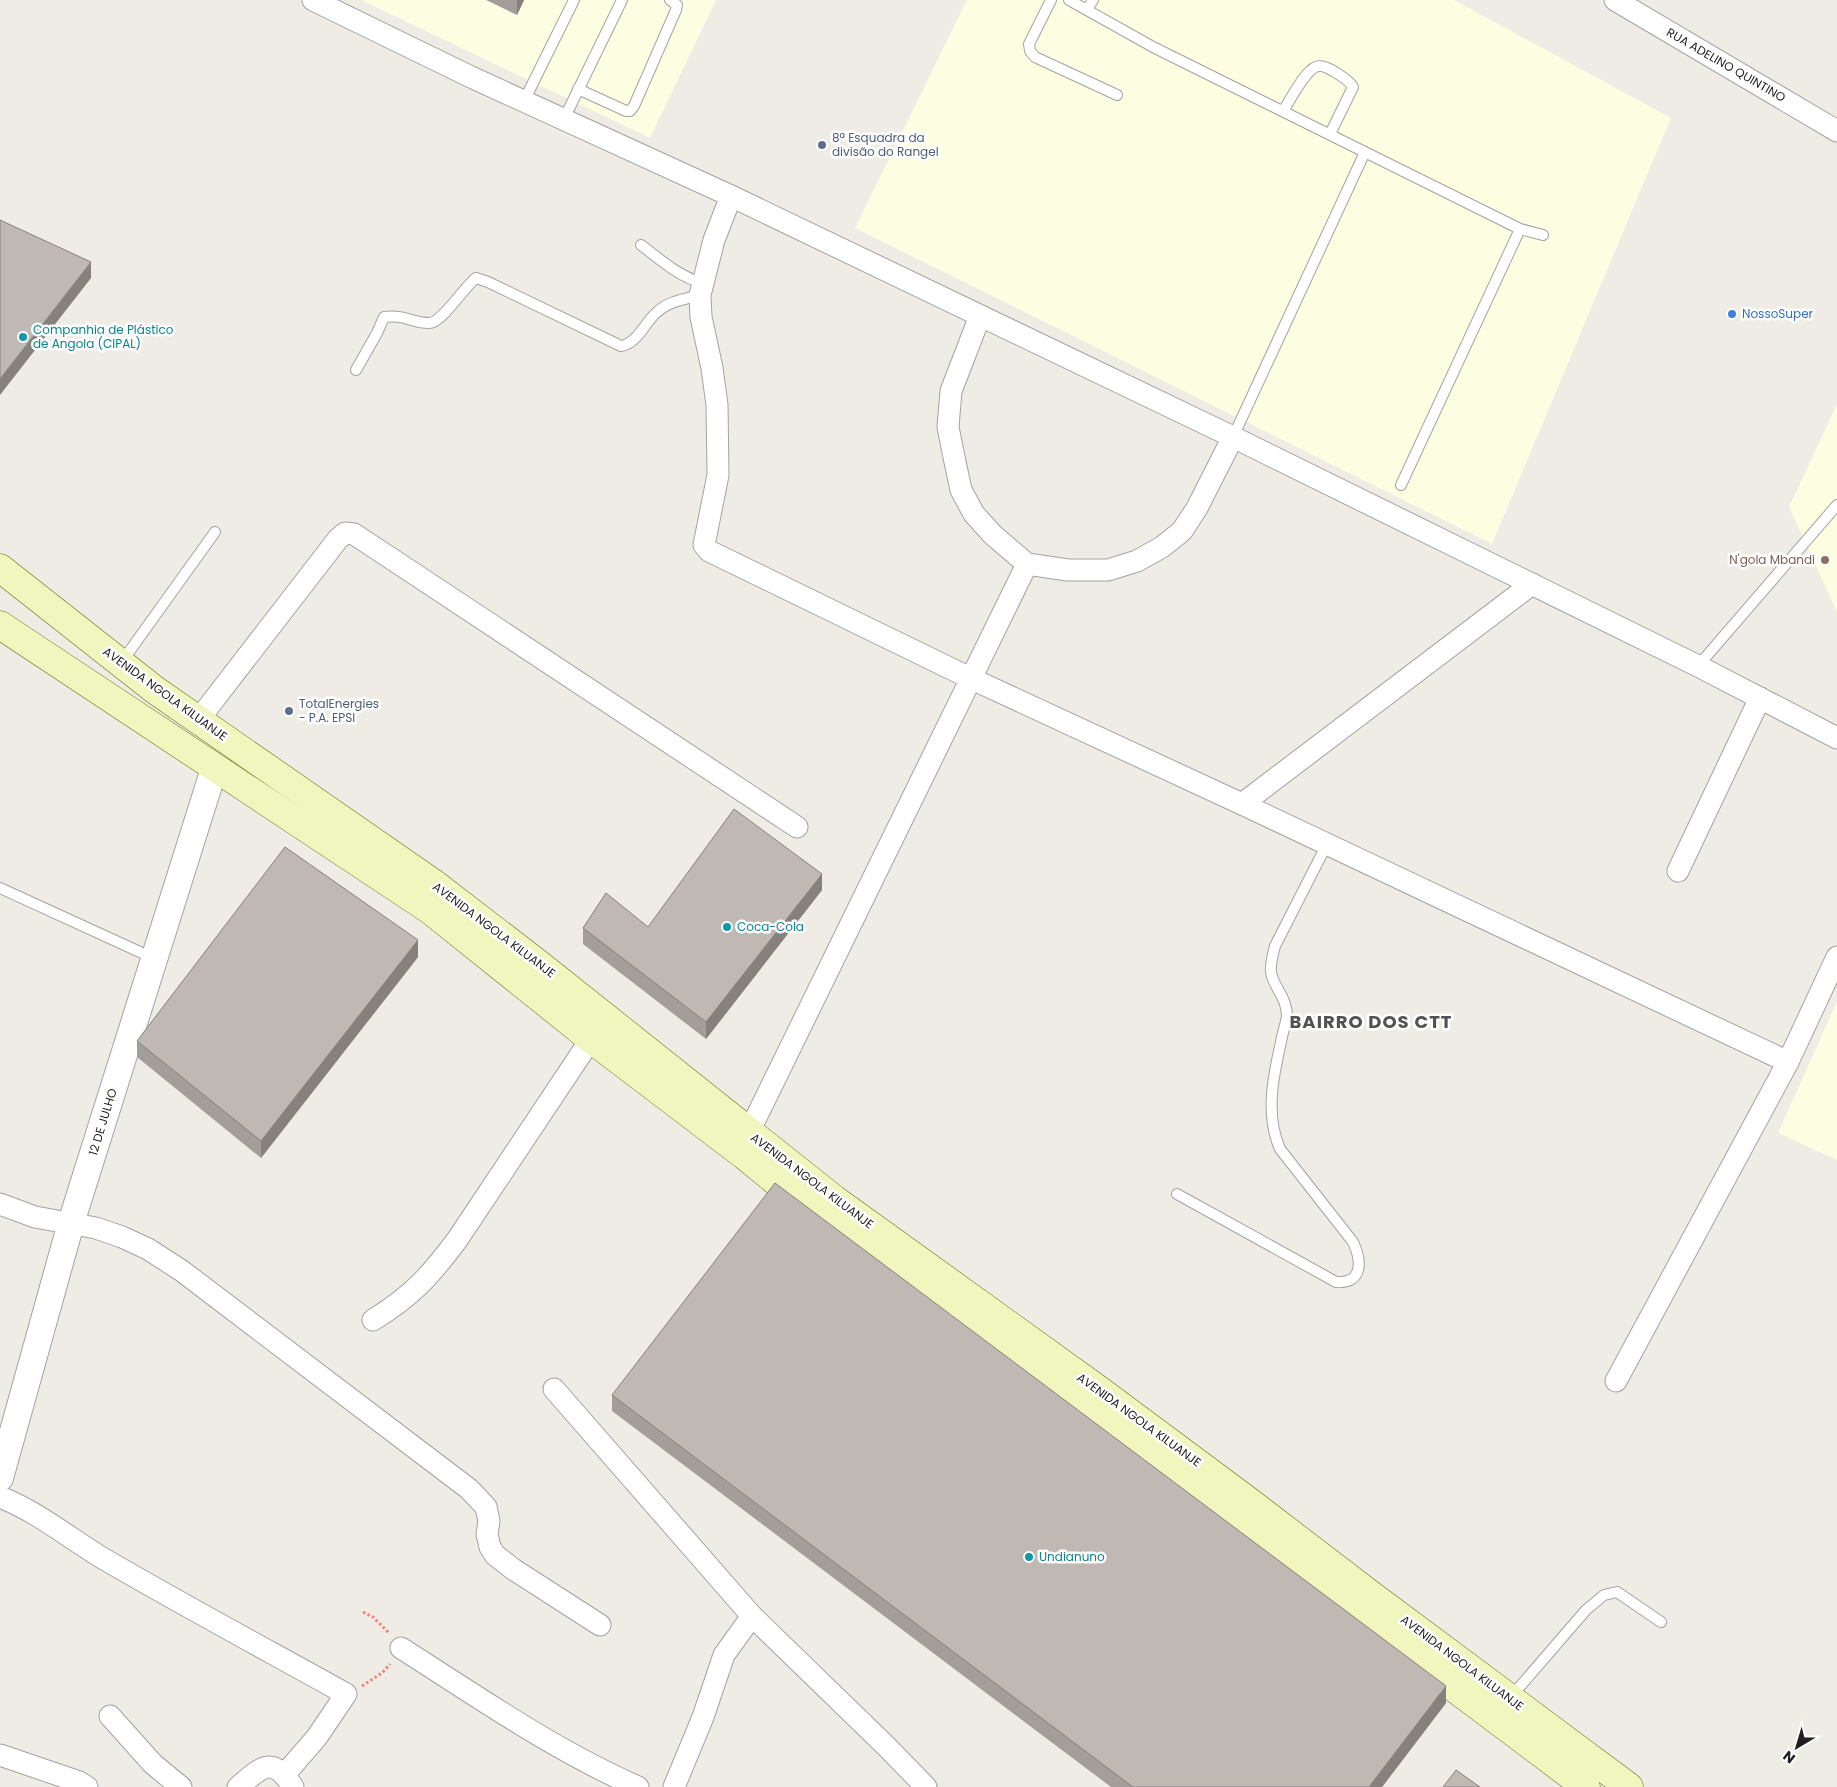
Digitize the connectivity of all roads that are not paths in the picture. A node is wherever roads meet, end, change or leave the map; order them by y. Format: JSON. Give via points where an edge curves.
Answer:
{"nodes":[{"id":1,"x":313,"y":0,"type":"edge"},
{"id":2,"x":574,"y":0,"type":"edge"},
{"id":3,"x":622,"y":0,"type":"edge"},
{"id":4,"x":670,"y":0,"type":"edge"},
{"id":5,"x":1051,"y":0,"type":"edge"},
{"id":6,"x":1069,"y":0,"type":"edge"},
{"id":7,"x":1092,"y":0,"type":"edge"},
{"id":8,"x":1615,"y":0,"type":"edge"},
{"id":9,"x":1087,"y":10,"type":"junction"},
{"id":10,"x":578,"y":89,"type":"junction"},
{"id":11,"x":1117,"y":95,"type":"dead end"},
{"id":12,"x":524,"y":101,"type":"junction"},
{"id":13,"x":1283,"y":111,"type":"junction"},
{"id":14,"x":564,"y":119,"type":"junction"},
{"id":15,"x":1837,"y":131,"type":"edge"},
{"id":16,"x":1330,"y":134,"type":"junction"},
{"id":17,"x":1365,"y":152,"type":"junction"},
{"id":18,"x":731,"y":196,"type":"junction"},
{"id":19,"x":1520,"y":229,"type":"junction"},
{"id":20,"x":1543,"y":235,"type":"dead end"},
{"id":21,"x":641,"y":245,"type":"dead end"},
{"id":22,"x":701,"y":289,"type":"junction"},
{"id":23,"x":980,"y":316,"type":"junction"},
{"id":24,"x":356,"y":370,"type":"dead end"},
{"id":25,"x":1233,"y":437,"type":"junction"},
{"id":26,"x":1401,"y":485,"type":"dead end"},
{"id":27,"x":1837,"y":505,"type":"edge"},
{"id":28,"x":215,"y":532,"type":"dead end"},
{"id":29,"x":1027,"y":564,"type":"junction"},
{"id":30,"x":0,"y":568,"type":"edge"},
{"id":31,"x":1532,"y":584,"type":"junction"},
{"id":32,"x":0,"y":625,"type":"edge"},
{"id":33,"x":121,"y":663,"type":"junction"},
{"id":34,"x":1698,"y":666,"type":"junction"},
{"id":35,"x":970,"y":678,"type":"junction"},
{"id":36,"x":1760,"y":698,"type":"junction"},
{"id":37,"x":199,"y":719,"type":"junction"},
{"id":38,"x":1837,"y":738,"type":"edge"},
{"id":39,"x":214,"y":768,"type":"junction"},
{"id":40,"x":1242,"y":804,"type":"junction"},
{"id":41,"x":797,"y":827,"type":"dead end"},
{"id":42,"x":1327,"y":844,"type":"junction"},
{"id":43,"x":1678,"y":871,"type":"dead end"},
{"id":44,"x":0,"y":888,"type":"edge"},
{"id":45,"x":1837,"y":957,"type":"edge"},
{"id":46,"x":154,"y":958,"type":"junction"},
{"id":47,"x":591,"y":1039,"type":"junction"},
{"id":48,"x":1788,"y":1062,"type":"junction"},
{"id":49,"x":749,"y":1132,"type":"junction"},
{"id":50,"x":1177,"y":1194,"type":"dead end"},
{"id":51,"x":0,"y":1204,"type":"edge"},
{"id":52,"x":71,"y":1223,"type":"junction"},
{"id":53,"x":373,"y":1320,"type":"dead end"},
{"id":54,"x":1616,"y":1380,"type":"dead end"},
{"id":55,"x":554,"y":1389,"type":"dead end"},
{"id":56,"x":2,"y":1462,"type":"edge"},
{"id":57,"x":0,"y":1497,"type":"edge"},
{"id":58,"x":752,"y":1616,"type":"junction"},
{"id":59,"x":1661,"y":1622,"type":"dead end"},
{"id":60,"x":600,"y":1625,"type":"dead end"},
{"id":61,"x":401,"y":1648,"type":"road end"},
{"id":62,"x":1510,"y":1699,"type":"junction"},
{"id":63,"x":110,"y":1716,"type":"dead end"},
{"id":64,"x":0,"y":1755,"type":"edge"},
{"id":65,"x":289,"y":1780,"type":"edge"},
{"id":66,"x":87,"y":1787,"type":"edge"},
{"id":67,"x":181,"y":1787,"type":"edge"},
{"id":68,"x":238,"y":1787,"type":"edge"},
{"id":69,"x":638,"y":1787,"type":"edge"},
{"id":70,"x":674,"y":1787,"type":"edge"},
{"id":71,"x":926,"y":1787,"type":"edge"},
{"id":72,"x":1586,"y":1787,"type":"edge"},
{"id":73,"x":1629,"y":1787,"type":"edge"}],
"edges":[{"from":1,"to":12,"type":"street"},
{"from":2,"to":12,"type":"lane"},
{"from":3,"to":10,"type":"lane"},
{"from":4,"to":10,"type":"lane","via":[[677,5],[676,10],[630,111]]},
{"from":5,"to":11,"type":"lane","via":[[1029,44],[1030,52]]},
{"from":6,"to":9,"type":"lane"},
{"from":7,"to":9,"type":"lane"},
{"from":8,"to":15,"type":"street","name":"RUA ADELINO QUINTINO"},
{"from":9,"to":13,"type":"lane","via":[[1153,47]]},
{"from":10,"to":14,"type":"lane"},
{"from":12,"to":14,"type":"street"},
{"from":13,"to":16,"type":"lane"},
{"from":13,"to":16,"type":"lane","via":[[1312,68],[1319,65],[1329,68],[1353,87]]},
{"from":14,"to":18,"type":"street"},
{"from":16,"to":17,"type":"lane"},
{"from":17,"to":19,"type":"lane"},
{"from":17,"to":25,"type":"lane"},
{"from":18,"to":22,"type":"street","via":[[714,240]]},
{"from":18,"to":23,"type":"street"},
{"from":19,"to":20,"type":"lane"},
{"from":19,"to":26,"type":"lane"},
{"from":21,"to":22,"type":"lane"},
{"from":22,"to":24,"type":"lane","via":[[656,312],[641,333],[621,346],[476,278],[467,284],[442,318],[431,323],[396,315],[384,317]]},
{"from":22,"to":35,"type":"street","via":[[701,317],[717,406],[718,475],[704,545],[709,552]]},
{"from":23,"to":25,"type":"street"},
{"from":23,"to":29,"type":"street","via":[[951,391],[948,427],[961,490],[974,514]]},
{"from":25,"to":29,"type":"street","via":[[1197,508],[1182,531],[1162,547],[1137,561],[1108,570],[1068,570]]},
{"from":25,"to":31,"type":"street"},
{"from":27,"to":34,"type":"lane"},
{"from":28,"to":33,"type":"lane"},
{"from":29,"to":35,"type":"street"},
{"from":30,"to":33,"type":"main road","name":"AVENIDA NGOLA KILUANJE"},
{"from":31,"to":34,"type":"street"},
{"from":31,"to":40,"type":"street"},
{"from":32,"to":39,"type":"main road","name":"AVENIDA NGOLA KILUANJE"},
{"from":33,"to":37,"type":"main road","name":"AVENIDA NGOLA KILUANJE"},
{"from":34,"to":36,"type":"street"},
{"from":35,"to":40,"type":"street"},
{"from":35,"to":49,"type":"street"},
{"from":36,"to":38,"type":"street"},
{"from":36,"to":43,"type":"street"},
{"from":37,"to":41,"type":"street","via":[[338,539],[345,533],[354,534]]},
{"from":37,"to":49,"type":"main road","name":"AVENIDA NGOLA KILUANJE","via":[[436,885]]},
{"from":39,"to":46,"type":"street","name":"12 DE JULHO"},
{"from":39,"to":47,"type":"main road","name":"AVENIDA NGOLA KILUANJE","via":[[430,910]]},
{"from":40,"to":42,"type":"street"},
{"from":42,"to":48,"type":"street"},
{"from":42,"to":50,"type":"lane","via":[[1275,946],[1271,961],[1271,974],[1284,997],[1287,1016],[1272,1096],[1272,1119],[1274,1137],[1280,1149],[1353,1242],[1359,1255],[1359,1268],[1353,1279],[1346,1283],[1336,1282]]},
{"from":44,"to":46,"type":"lane"},
{"from":45,"to":48,"type":"street"},
{"from":46,"to":52,"type":"street","name":"12 DE JULHO"},
{"from":47,"to":53,"type":"street","via":[[442,1261],[420,1286]]},
{"from":47,"to":72,"type":"main road","name":"AVENIDA NGOLA KILUANJE","via":[[801,1202]]},
{"from":48,"to":54,"type":"street"},
{"from":49,"to":62,"type":"main road","name":"AVENIDA NGOLA KILUANJE","via":[[834,1199],[1109,1398]]},
{"from":51,"to":52,"type":"street","via":[[35,1217]]},
{"from":52,"to":56,"type":"street","name":"12 DE JULHO"},
{"from":52,"to":60,"type":"street","via":[[96,1228],[148,1248],[209,1290],[468,1489],[486,1507],[487,1534],[495,1555]]},
{"from":55,"to":58,"type":"street"},
{"from":57,"to":65,"type":"street","via":[[42,1517],[102,1558],[346,1694]]},
{"from":58,"to":70,"type":"street","via":[[724,1655]]},
{"from":58,"to":71,"type":"street"},
{"from":59,"to":62,"type":"lane","via":[[1617,1592],[1604,1595],[1586,1610]]},
{"from":61,"to":69,"type":"street","via":[[556,1745]]},
{"from":62,"to":73,"type":"main road","name":"AVENIDA NGOLA KILUANJE"},
{"from":63,"to":67,"type":"street","via":[[153,1764]]},
{"from":64,"to":66,"type":"street"},
{"from":65,"to":68,"type":"street","via":[[271,1766],[264,1767]]}]}
